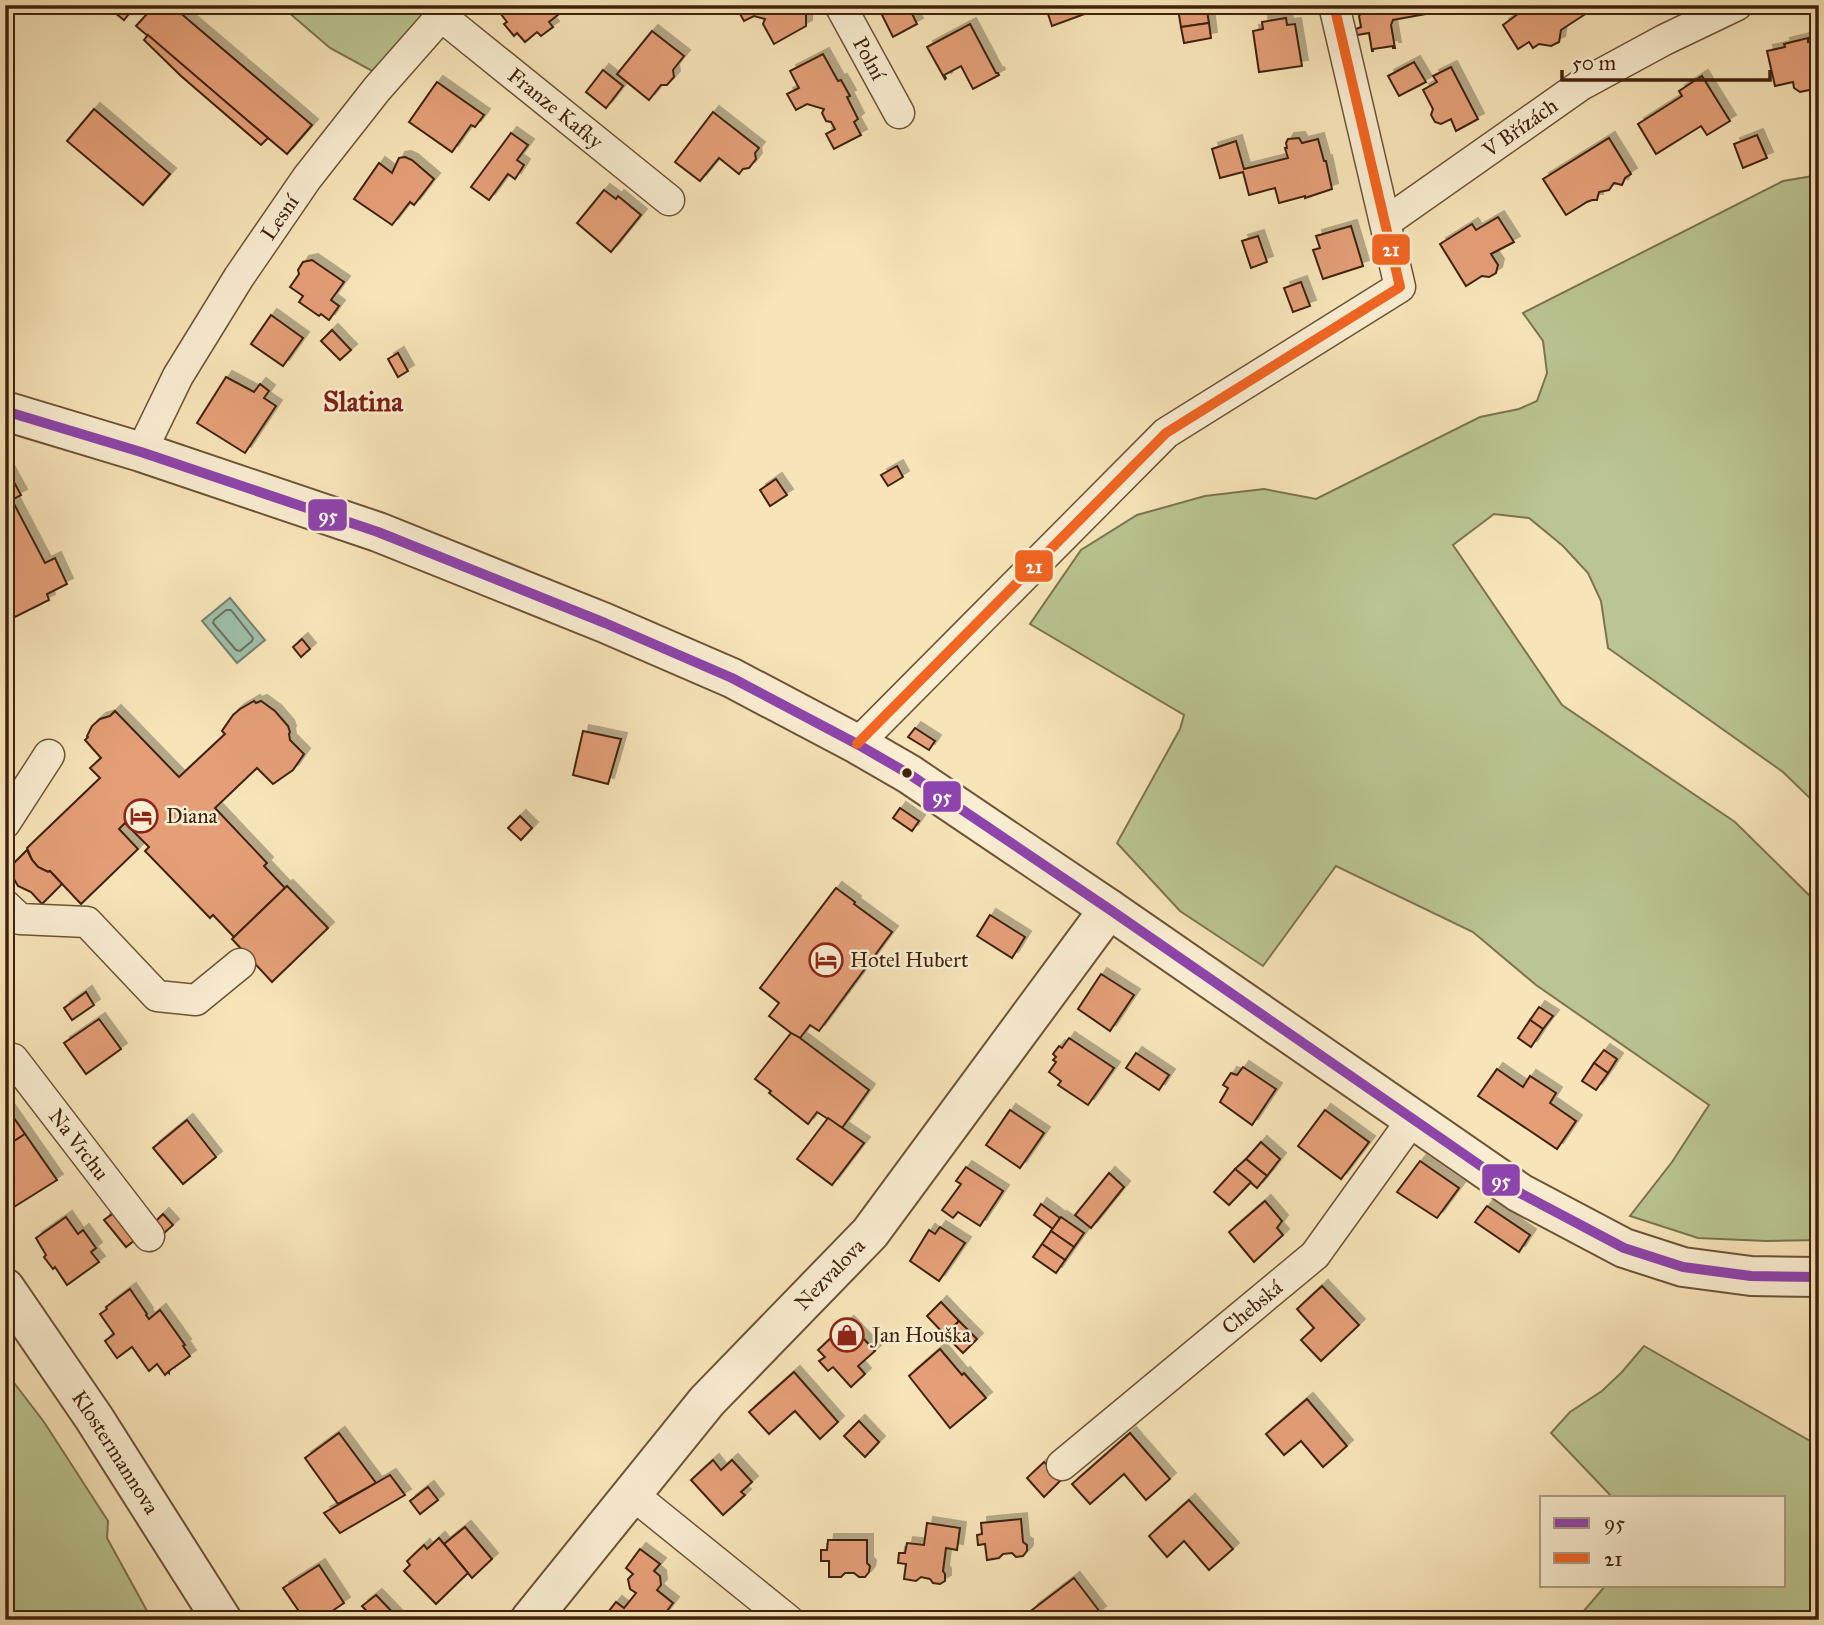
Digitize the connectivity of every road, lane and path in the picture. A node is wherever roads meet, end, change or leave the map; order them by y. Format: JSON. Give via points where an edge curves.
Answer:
{"nodes":[{"id":1,"x":840,"y":5,"type":"edge"},
{"id":2,"x":1334,"y":5,"type":"edge"},
{"id":3,"x":1737,"y":5,"type":"edge"},
{"id":4,"x":446,"y":11,"type":"edge"},
{"id":5,"x":899,"y":113,"type":"dead end"},
{"id":6,"x":669,"y":200,"type":"dead end"},
{"id":7,"x":1386,"y":222,"type":"junction"},
{"id":8,"x":5,"y":411,"type":"edge"},
{"id":9,"x":141,"y":452,"type":"junction"},
{"id":10,"x":857,"y":744,"type":"junction"},
{"id":11,"x":49,"y":755,"type":"dead end"},
{"id":12,"x":5,"y":823,"type":"edge"},
{"id":13,"x":5,"y":905,"type":"edge"},
{"id":14,"x":1109,"y":909,"type":"junction"},
{"id":15,"x":240,"y":964,"type":"dead end"},
{"id":16,"x":5,"y":1058,"type":"edge"},
{"id":17,"x":1412,"y":1120,"type":"junction"},
{"id":18,"x":149,"y":1236,"type":"dead end"},
{"id":19,"x":1819,"y":1277,"type":"edge"},
{"id":20,"x":5,"y":1288,"type":"edge"},
{"id":21,"x":1062,"y":1465,"type":"dead end"},
{"id":22,"x":632,"y":1494,"type":"junction"},
{"id":23,"x":222,"y":1620,"type":"edge"},
{"id":24,"x":530,"y":1620,"type":"edge"},
{"id":25,"x":788,"y":1620,"type":"edge"}],
"edges":[{"from":1,"to":5,"type":"street","name":"Polní"},
{"from":2,"to":7,"type":"street"},
{"from":3,"to":7,"type":"street","name":"V Břízách","via":[[1581,85]]},
{"from":4,"to":6,"type":"street","name":"Franze Kafky"},
{"from":4,"to":9,"type":"street","name":"Lesní","via":[[307,177],[185,365]]},
{"from":7,"to":10,"type":"street","via":[[1400,287],[1166,433]]},
{"from":8,"to":9,"type":"street"},
{"from":9,"to":10,"type":"street","via":[[378,532],[593,618],[732,678]]},
{"from":10,"to":14,"type":"street"},
{"from":11,"to":12,"type":"street"},
{"from":13,"to":15,"type":"street","via":[[20,919],[87,922],[157,996],[196,1000]]},
{"from":14,"to":17,"type":"street"},
{"from":14,"to":22,"type":"street","name":"Nezvalova","via":[[870,1233],[707,1401]]},
{"from":16,"to":18,"type":"street","name":"Na Vrchu","via":[[13,1059]]},
{"from":17,"to":19,"type":"street","via":[[1520,1194],[1624,1248],[1683,1267],[1751,1276]]},
{"from":17,"to":21,"type":"street","name":"Chebská","via":[[1315,1255]]},
{"from":20,"to":23,"type":"street","name":"Klostermannova"},
{"from":22,"to":24,"type":"street","name":"Nezvalova"},
{"from":22,"to":25,"type":"street"}]}
